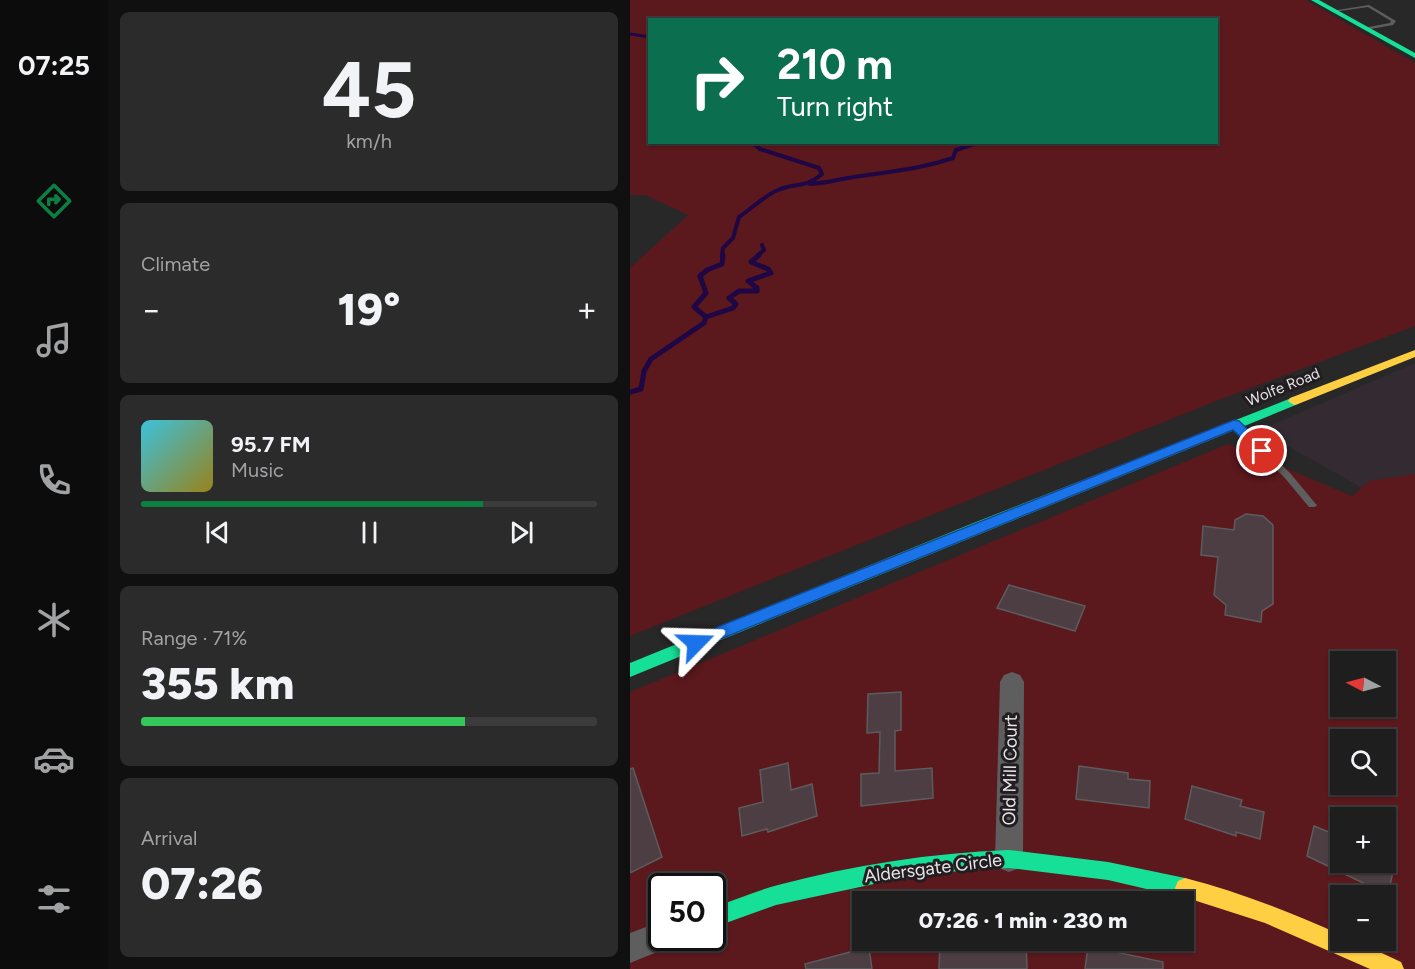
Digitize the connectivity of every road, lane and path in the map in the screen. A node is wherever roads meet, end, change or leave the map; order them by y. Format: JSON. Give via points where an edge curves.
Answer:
{"nodes":[{"id":1,"x":1314,"y":0,"type":"edge"},
{"id":2,"x":1333,"y":11,"type":"junction"},
{"id":3,"x":1365,"y":28,"type":"junction"},
{"id":4,"x":1415,"y":56,"type":"edge"},
{"id":5,"x":1415,"y":353,"type":"edge"},
{"id":6,"x":1234,"y":424,"type":"junction"},
{"id":7,"x":1312,"y":505,"type":"dead end"},
{"id":8,"x":630,"y":670,"type":"edge"},
{"id":9,"x":1012,"y":682,"type":"dead end"},
{"id":10,"x":1009,"y":859,"type":"junction"},
{"id":11,"x":726,"y":913,"type":"edge"},
{"id":12,"x":648,"y":941,"type":"edge"},
{"id":13,"x":630,"y":948,"type":"edge"},
{"id":14,"x":1394,"y":969,"type":"edge"}],
"edges":[{"from":1,"to":2,"type":"main road"},
{"from":2,"to":3,"type":"main road"},
{"from":2,"to":3,"type":"lane","via":[[1370,6],[1394,21]]},
{"from":3,"to":4,"type":"main road"},
{"from":5,"to":6,"type":"main road","name":"Wolfe Road"},
{"from":6,"to":7,"type":"lane"},
{"from":6,"to":8,"type":"main road","name":"Wolfe Road"},
{"from":9,"to":10,"type":"street","name":"Old Mill Court"},
{"from":10,"to":11,"type":"main road","name":"Aldersgate Circle","via":[[964,861],[840,880],[777,895]]},
{"from":10,"to":14,"type":"main road","name":"Aldersgate Circle","via":[[1108,871],[1216,895]]},
{"from":12,"to":13,"type":"street"}]}
